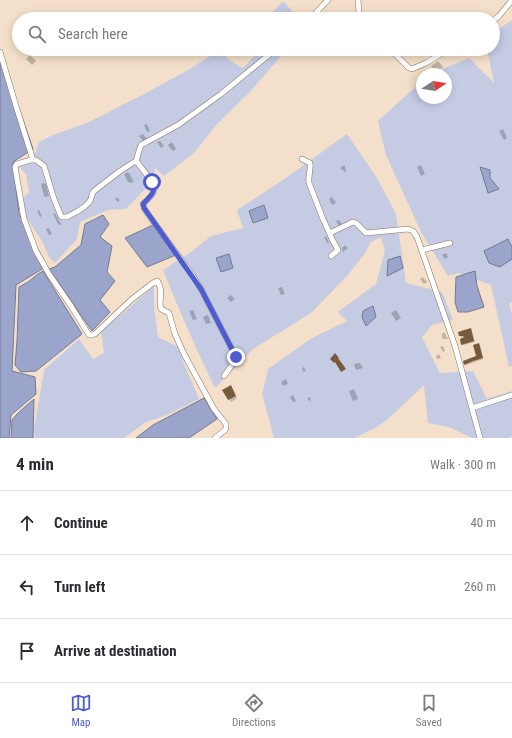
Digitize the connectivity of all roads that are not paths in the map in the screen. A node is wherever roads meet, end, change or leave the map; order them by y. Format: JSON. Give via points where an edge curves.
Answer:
{"nodes":[{"id":1,"x":328,"y":0,"type":"edge"},
{"id":2,"x":358,"y":0,"type":"edge"},
{"id":3,"x":512,"y":0,"type":"edge"},
{"id":4,"x":317,"y":12,"type":"edge"},
{"id":5,"x":359,"y":12,"type":"edge"},
{"id":6,"x":500,"y":15,"type":"edge"},
{"id":7,"x":0,"y":52,"type":"edge"},
{"id":8,"x":267,"y":56,"type":"edge"},
{"id":9,"x":397,"y":56,"type":"edge"},
{"id":10,"x":438,"y":56,"type":"edge"},
{"id":11,"x":302,"y":159,"type":"dead end"},
{"id":12,"x":34,"y":160,"type":"junction"},
{"id":13,"x":136,"y":162,"type":"junction"},
{"id":14,"x":330,"y":232,"type":"junction"},
{"id":15,"x":450,"y":243,"type":"dead end"},
{"id":16,"x":422,"y":250,"type":"junction"},
{"id":17,"x":331,"y":256,"type":"dead end"},
{"id":18,"x":224,"y":376,"type":"dead end"},
{"id":19,"x":512,"y":395,"type":"edge"},
{"id":20,"x":472,"y":408,"type":"junction"},
{"id":21,"x":215,"y":438,"type":"edge"},
{"id":22,"x":480,"y":438,"type":"edge"}],
"edges":[{"from":1,"to":4,"type":"street"},
{"from":2,"to":5,"type":"street"},
{"from":3,"to":6,"type":"street"},
{"from":7,"to":12,"type":"street"},
{"from":8,"to":13,"type":"street","via":[[178,125],[141,145]]},
{"from":9,"to":10,"type":"street","via":[[412,69]]},
{"from":11,"to":14,"type":"street","via":[[310,163],[309,183]]},
{"from":12,"to":13,"type":"street","via":[[44,166],[57,209],[64,217],[83,207],[90,201],[94,191]]},
{"from":12,"to":21,"type":"street","via":[[20,163],[15,167],[24,219],[36,251],[88,334],[95,334],[132,299],[157,281],[161,292],[161,309],[169,313],[184,354],[214,409],[226,424],[225,430]]},
{"from":13,"to":18,"type":"street","via":[[154,188],[151,196],[143,204],[144,208],[201,289],[236,357]]},
{"from":14,"to":16,"type":"street","via":[[353,222],[366,233],[408,229],[413,231]]},
{"from":14,"to":17,"type":"street","via":[[338,250]]},
{"from":15,"to":16,"type":"street"},
{"from":16,"to":20,"type":"street","via":[[455,346]]},
{"from":19,"to":20,"type":"street"},
{"from":20,"to":22,"type":"street"}]}
